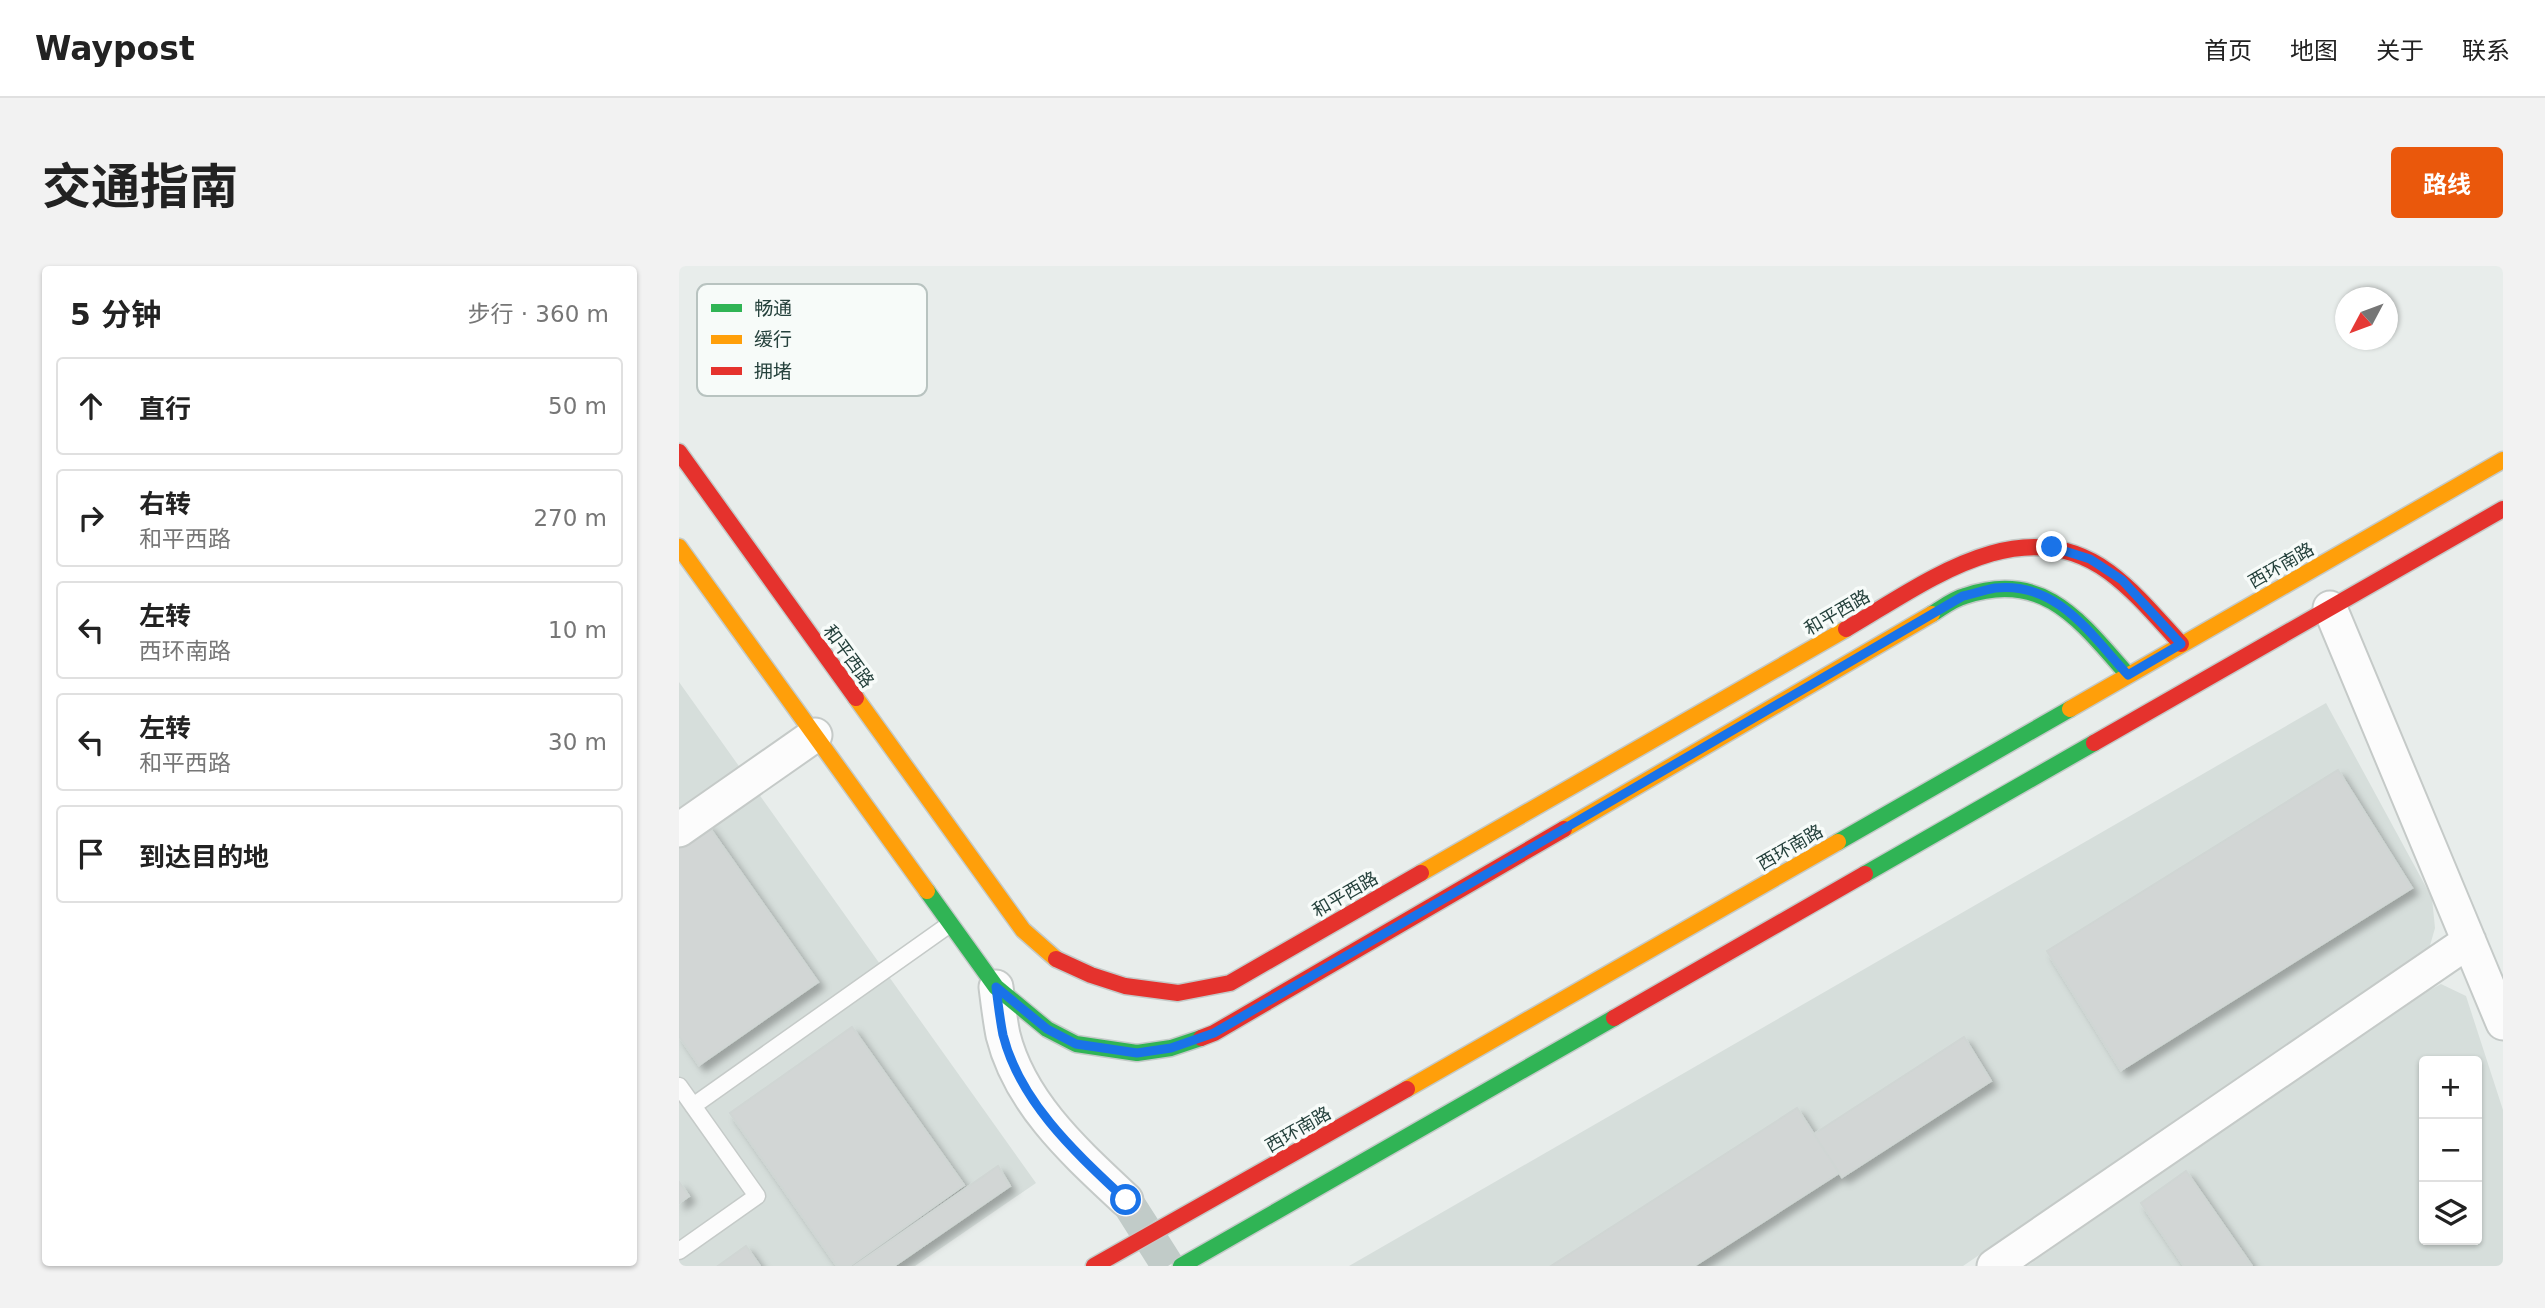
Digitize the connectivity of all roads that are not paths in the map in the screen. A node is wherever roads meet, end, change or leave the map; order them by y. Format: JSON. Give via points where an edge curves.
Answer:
{"nodes":[{"id":1,"x":679,"y":452,"type":"edge"},
{"id":2,"x":2503,"y":460,"type":"edge"},
{"id":3,"x":2503,"y":509,"type":"edge"},
{"id":4,"x":679,"y":548,"type":"edge"},
{"id":5,"x":2330,"y":608,"type":"junction"},
{"id":6,"x":2181,"y":644,"type":"junction"},
{"id":7,"x":2128,"y":675,"type":"junction"},
{"id":8,"x":815,"y":735,"type":"junction"},
{"id":9,"x":679,"y":830,"type":"edge"},
{"id":10,"x":950,"y":924,"type":"junction"},
{"id":11,"x":2469,"y":942,"type":"junction"},
{"id":12,"x":996,"y":987,"type":"junction"},
{"id":13,"x":2503,"y":1023,"type":"edge"},
{"id":14,"x":679,"y":1086,"type":"edge"},
{"id":15,"x":694,"y":1107,"type":"junction"},
{"id":16,"x":1126,"y":1200,"type":"tunnel mouth"},
{"id":17,"x":679,"y":1251,"type":"edge"},
{"id":18,"x":1094,"y":1266,"type":"edge"},
{"id":19,"x":1181,"y":1266,"type":"edge"},
{"id":20,"x":1994,"y":1266,"type":"edge"}],
"edges":[{"from":1,"to":6,"type":"main road","name":"和平西路","via":[[1023,930],[1058,961],[1091,975],[1125,986],[1178,993],[1230,983],[1961,563],[2014,547],[2052,547],[2090,559],[2122,580]]},
{"from":2,"to":6,"type":"main road","name":"西环南路"},
{"from":3,"to":5,"type":"main road"},
{"from":4,"to":8,"type":"main road"},
{"from":5,"to":11,"type":"street"},
{"from":5,"to":19,"type":"main road"},
{"from":6,"to":7,"type":"main road","name":"西环南路"},
{"from":7,"to":12,"type":"main road","via":[[2051,597],[2029,589],[1995,588],[1963,596],[1214,1033],[1171,1048],[1137,1053],[1076,1044],[1047,1029]]},
{"from":7,"to":18,"type":"main road","name":"西环南路"},
{"from":8,"to":9,"type":"street"},
{"from":8,"to":10,"type":"main road"},
{"from":10,"to":12,"type":"main road"},
{"from":10,"to":15,"type":"lane"},
{"from":11,"to":13,"type":"street"},
{"from":11,"to":20,"type":"street"},
{"from":12,"to":16,"type":"street","via":[[1004,1037],[1036,1104],[1072,1149]]},
{"from":14,"to":15,"type":"lane"},
{"from":15,"to":17,"type":"lane","via":[[757,1196]]}]}
